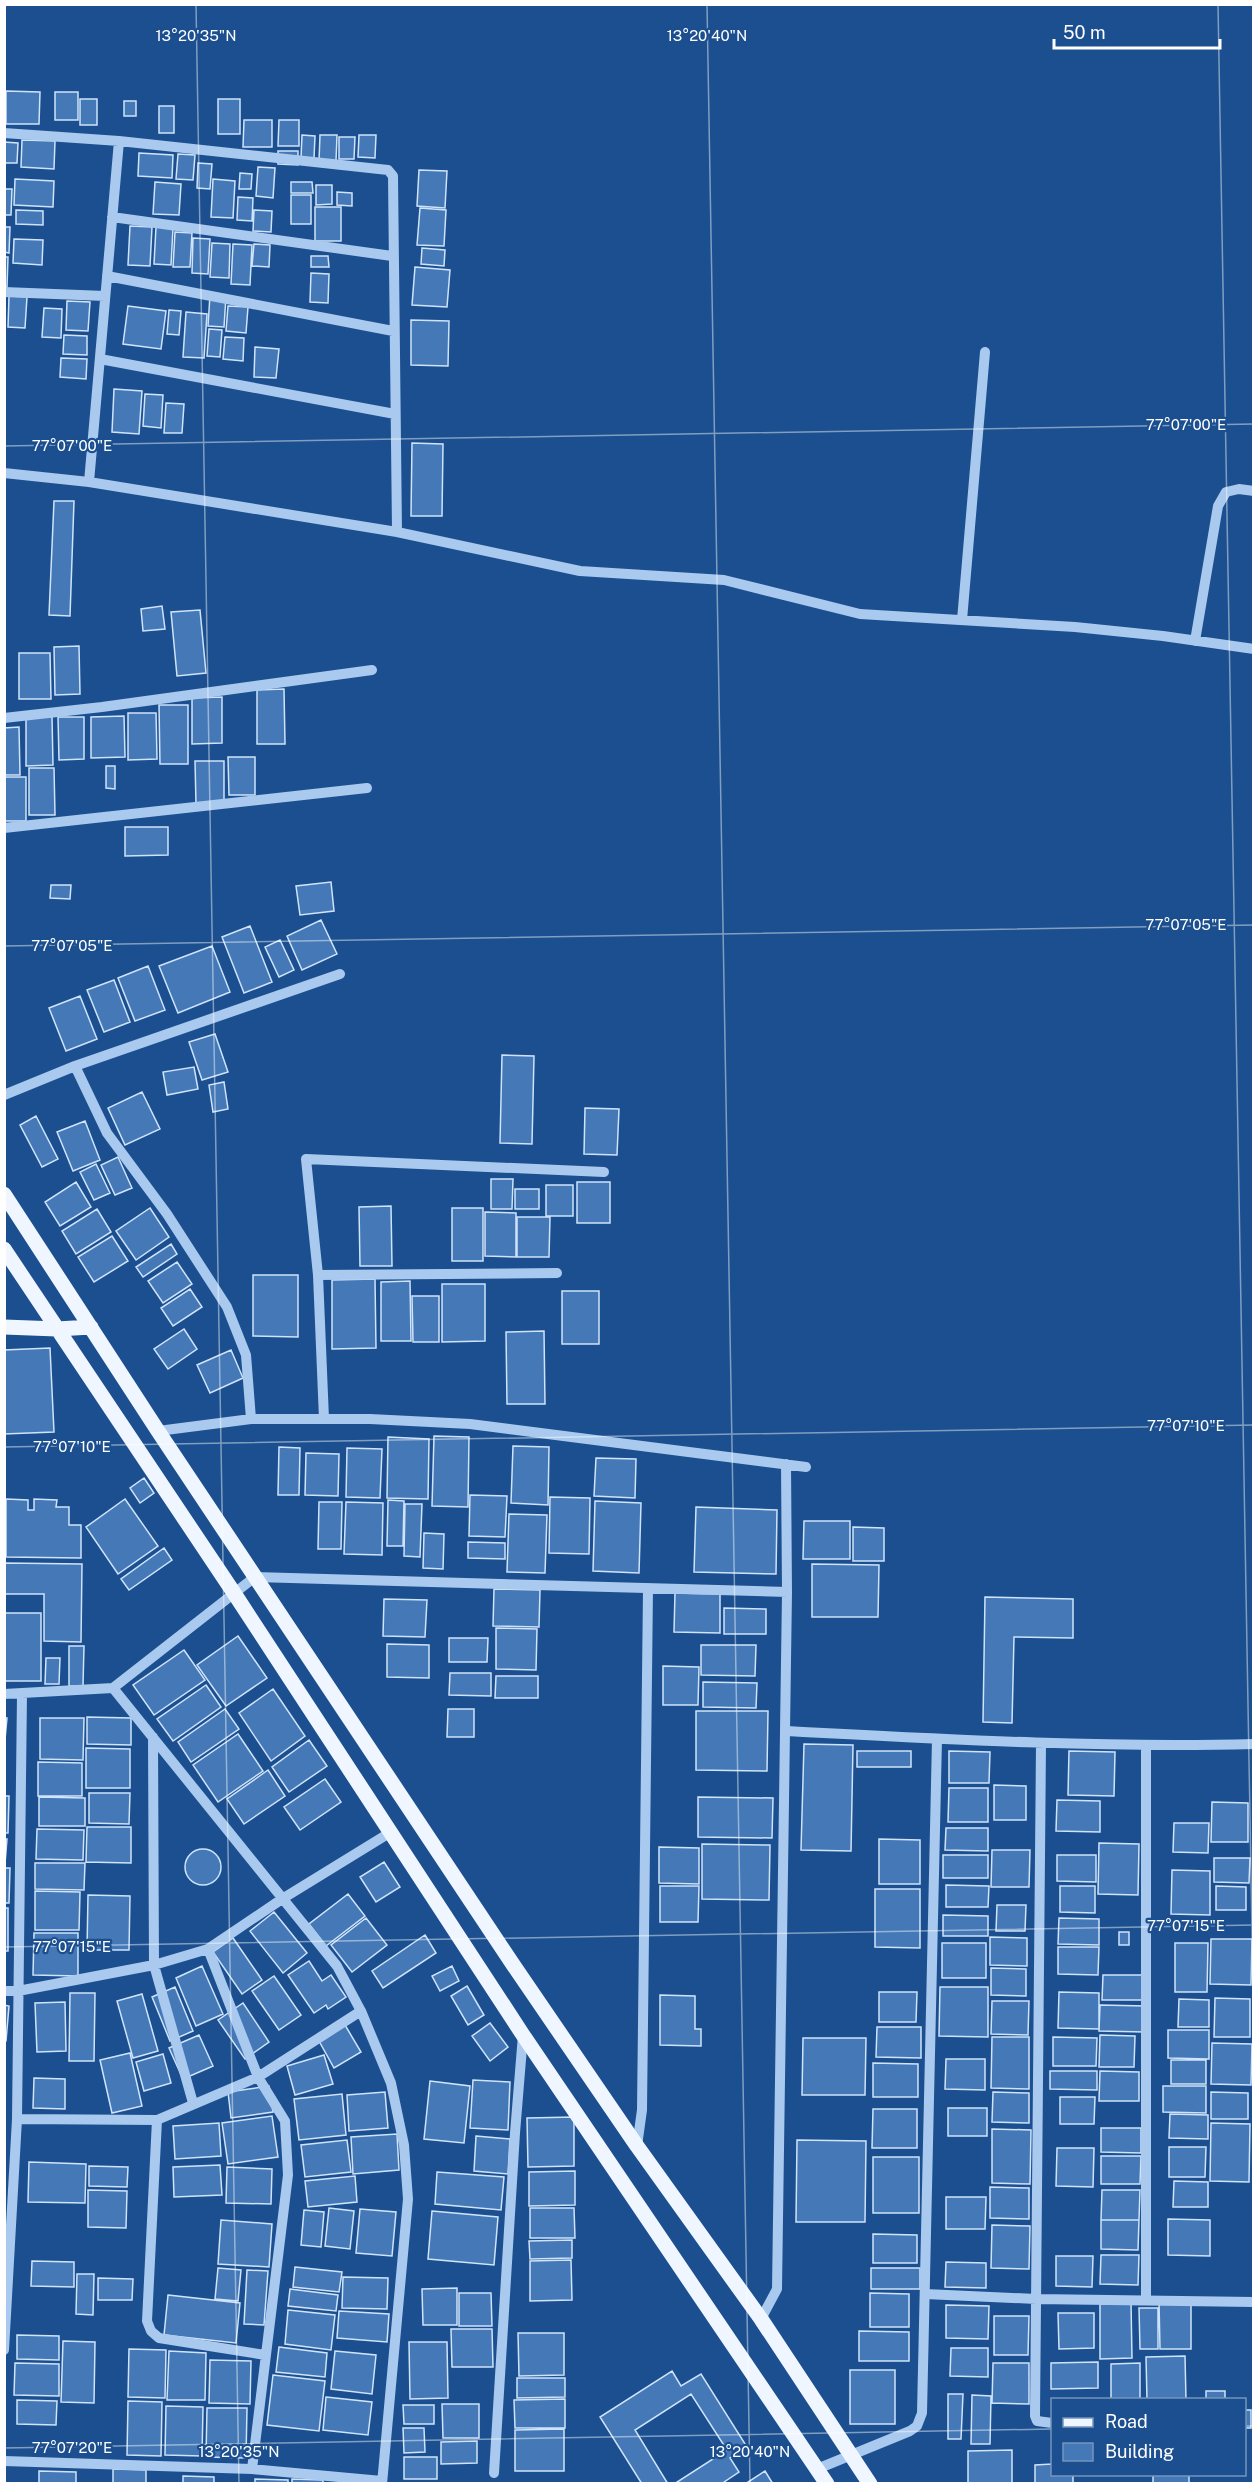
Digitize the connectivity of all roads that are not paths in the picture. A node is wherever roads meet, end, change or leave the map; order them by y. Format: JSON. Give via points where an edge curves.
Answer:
{"nodes":[{"id":1,"x":4,"y":133,"type":"edge"},
{"id":2,"x":119,"y":141,"type":"junction"},
{"id":3,"x":112,"y":217,"type":"junction"},
{"id":4,"x":392,"y":256,"type":"junction"},
{"id":5,"x":107,"y":276,"type":"junction"},
{"id":6,"x":4,"y":292,"type":"edge"},
{"id":7,"x":105,"y":296,"type":"junction"},
{"id":8,"x":393,"y":331,"type":"junction"},
{"id":9,"x":985,"y":352,"type":"dead end"},
{"id":10,"x":100,"y":359,"type":"junction"},
{"id":11,"x":395,"y":414,"type":"junction"},
{"id":12,"x":4,"y":473,"type":"edge"},
{"id":13,"x":89,"y":482,"type":"junction"},
{"id":14,"x":1254,"y":491,"type":"edge"},
{"id":15,"x":397,"y":532,"type":"junction"},
{"id":16,"x":962,"y":620,"type":"junction"},
{"id":17,"x":1195,"y":641,"type":"junction"},
{"id":18,"x":1254,"y":649,"type":"edge"},
{"id":19,"x":372,"y":670,"type":"dead end"},
{"id":20,"x":4,"y":718,"type":"edge"},
{"id":21,"x":367,"y":788,"type":"dead end"},
{"id":22,"x":4,"y":828,"type":"edge"},
{"id":23,"x":340,"y":974,"type":"dead end"},
{"id":24,"x":75,"y":1066,"type":"junction"},
{"id":25,"x":4,"y":1095,"type":"edge"},
{"id":26,"x":604,"y":1172,"type":"dead end"},
{"id":27,"x":4,"y":1194,"type":"edge"},
{"id":28,"x":4,"y":1249,"type":"edge"},
{"id":29,"x":557,"y":1274,"type":"dead end"},
{"id":30,"x":318,"y":1275,"type":"junction"},
{"id":31,"x":91,"y":1327,"type":"junction"},
{"id":32,"x":4,"y":1328,"type":"edge"},
{"id":33,"x":57,"y":1329,"type":"junction"},
{"id":34,"x":251,"y":1419,"type":"junction"},
{"id":35,"x":324,"y":1419,"type":"junction"},
{"id":36,"x":158,"y":1431,"type":"junction"},
{"id":37,"x":786,"y":1464,"type":"junction"},
{"id":38,"x":806,"y":1467,"type":"dead end"},
{"id":39,"x":255,"y":1577,"type":"junction"},
{"id":40,"x":648,"y":1588,"type":"junction"},
{"id":41,"x":787,"y":1592,"type":"junction"},
{"id":42,"x":234,"y":1593,"type":"junction"},
{"id":43,"x":113,"y":1688,"type":"junction"},
{"id":44,"x":4,"y":1694,"type":"edge"},
{"id":45,"x":22,"y":1694,"type":"junction"},
{"id":46,"x":785,"y":1731,"type":"junction"},
{"id":47,"x":153,"y":1737,"type":"junction"},
{"id":48,"x":937,"y":1739,"type":"junction"},
{"id":49,"x":1041,"y":1744,"type":"junction"},
{"id":50,"x":1254,"y":1744,"type":"edge"},
{"id":51,"x":1146,"y":1747,"type":"junction"},
{"id":52,"x":390,"y":1832,"type":"junction"},
{"id":53,"x":282,"y":1899,"type":"junction"},
{"id":54,"x":208,"y":1949,"type":"junction"},
{"id":55,"x":154,"y":1965,"type":"junction"},
{"id":56,"x":4,"y":1990,"type":"edge"},
{"id":57,"x":18,"y":1991,"type":"junction"},
{"id":58,"x":361,"y":2012,"type":"junction"},
{"id":59,"x":523,"y":2035,"type":"junction"},
{"id":60,"x":258,"y":2077,"type":"junction"},
{"id":61,"x":193,"y":2103,"type":"junction"},
{"id":62,"x":17,"y":2119,"type":"junction"},
{"id":63,"x":158,"y":2120,"type":"junction"},
{"id":64,"x":637,"y":2146,"type":"junction"},
{"id":65,"x":925,"y":2294,"type":"junction"},
{"id":66,"x":1036,"y":2300,"type":"junction"},
{"id":67,"x":1146,"y":2300,"type":"junction"},
{"id":68,"x":1254,"y":2302,"type":"edge"},
{"id":69,"x":761,"y":2319,"type":"junction"},
{"id":70,"x":4,"y":2350,"type":"edge"},
{"id":71,"x":265,"y":2355,"type":"junction"},
{"id":72,"x":1051,"y":2423,"type":"edge"},
{"id":73,"x":851,"y":2454,"type":"junction"},
{"id":74,"x":4,"y":2461,"type":"edge"},
{"id":75,"x":252,"y":2469,"type":"junction"},
{"id":76,"x":817,"y":2469,"type":"junction"},
{"id":77,"x":494,"y":2473,"type":"dead end"},
{"id":78,"x":382,"y":2482,"type":"edge"},
{"id":79,"x":827,"y":2484,"type":"edge"},
{"id":80,"x":870,"y":2484,"type":"edge"}],
"edges":[{"from":1,"to":2,"type":"street"},
{"from":2,"to":3,"type":"street"},
{"from":2,"to":4,"type":"street","via":[[388,170],[393,176]]},
{"from":3,"to":4,"type":"street"},
{"from":3,"to":5,"type":"street"},
{"from":4,"to":8,"type":"street"},
{"from":5,"to":7,"type":"street"},
{"from":5,"to":8,"type":"street"},
{"from":6,"to":7,"type":"street"},
{"from":7,"to":10,"type":"street"},
{"from":8,"to":11,"type":"street"},
{"from":9,"to":16,"type":"street"},
{"from":10,"to":11,"type":"street"},
{"from":10,"to":13,"type":"street"},
{"from":11,"to":15,"type":"street"},
{"from":12,"to":13,"type":"street"},
{"from":13,"to":15,"type":"street"},
{"from":14,"to":17,"type":"street","via":[[1226,492],[1218,506]]},
{"from":15,"to":16,"type":"street","via":[[580,571],[724,580],[860,614]]},
{"from":16,"to":17,"type":"street","via":[[1075,627]]},
{"from":17,"to":18,"type":"street"},
{"from":19,"to":20,"type":"street"},
{"from":21,"to":22,"type":"street"},
{"from":23,"to":24,"type":"street"},
{"from":24,"to":25,"type":"street"},
{"from":24,"to":34,"type":"street","via":[[107,1132],[167,1214],[227,1307],[246,1355]]},
{"from":26,"to":30,"type":"street","via":[[306,1159]]},
{"from":27,"to":31,"type":"main road"},
{"from":28,"to":33,"type":"main road"},
{"from":29,"to":30,"type":"street"},
{"from":30,"to":35,"type":"street"},
{"from":31,"to":33,"type":"main road"},
{"from":31,"to":36,"type":"main road"},
{"from":32,"to":33,"type":"main road"},
{"from":33,"to":42,"type":"main road"},
{"from":34,"to":35,"type":"street"},
{"from":34,"to":36,"type":"street"},
{"from":35,"to":37,"type":"street","via":[[470,1425]]},
{"from":36,"to":39,"type":"main road"},
{"from":37,"to":38,"type":"street"},
{"from":37,"to":41,"type":"street"},
{"from":39,"to":40,"type":"street"},
{"from":39,"to":42,"type":"street"},
{"from":39,"to":64,"type":"main road"},
{"from":40,"to":41,"type":"street"},
{"from":40,"to":64,"type":"street","via":[[642,2110]]},
{"from":41,"to":46,"type":"street"},
{"from":42,"to":43,"type":"street"},
{"from":42,"to":52,"type":"main road"},
{"from":43,"to":45,"type":"street"},
{"from":43,"to":47,"type":"street"},
{"from":44,"to":45,"type":"street"},
{"from":45,"to":57,"type":"street"},
{"from":46,"to":48,"type":"street"},
{"from":46,"to":69,"type":"street","via":[[777,2289]]},
{"from":47,"to":53,"type":"street"},
{"from":47,"to":55,"type":"street"},
{"from":48,"to":49,"type":"street"},
{"from":48,"to":65,"type":"street"},
{"from":49,"to":51,"type":"street"},
{"from":49,"to":66,"type":"street"},
{"from":50,"to":51,"type":"street"},
{"from":51,"to":67,"type":"street"},
{"from":52,"to":53,"type":"street"},
{"from":52,"to":59,"type":"main road"},
{"from":53,"to":54,"type":"street"},
{"from":53,"to":58,"type":"street","via":[[337,1966]]},
{"from":54,"to":55,"type":"street"},
{"from":54,"to":60,"type":"street"},
{"from":55,"to":57,"type":"street"},
{"from":55,"to":61,"type":"street"},
{"from":56,"to":57,"type":"street"},
{"from":57,"to":62,"type":"street"},
{"from":58,"to":60,"type":"street"},
{"from":58,"to":78,"type":"street","via":[[391,2083],[404,2145],[408,2199]]},
{"from":59,"to":76,"type":"main road"},
{"from":59,"to":77,"type":"street"},
{"from":60,"to":61,"type":"street"},
{"from":60,"to":71,"type":"street","via":[[285,2121],[288,2175]]},
{"from":61,"to":63,"type":"street"},
{"from":62,"to":63,"type":"street"},
{"from":62,"to":70,"type":"street"},
{"from":63,"to":71,"type":"street","via":[[147,2321],[150,2331],[159,2338]]},
{"from":64,"to":69,"type":"main road"},
{"from":65,"to":66,"type":"street"},
{"from":65,"to":73,"type":"street","via":[[920,2420],[910,2431]]},
{"from":66,"to":67,"type":"street"},
{"from":66,"to":72,"type":"street","via":[[1035,2416],[1037,2421]]},
{"from":67,"to":68,"type":"street"},
{"from":69,"to":73,"type":"main road"},
{"from":71,"to":75,"type":"street"},
{"from":73,"to":76,"type":"street"},
{"from":73,"to":80,"type":"main road"},
{"from":74,"to":75,"type":"street"},
{"from":75,"to":78,"type":"street"},
{"from":76,"to":79,"type":"main road"}]}
